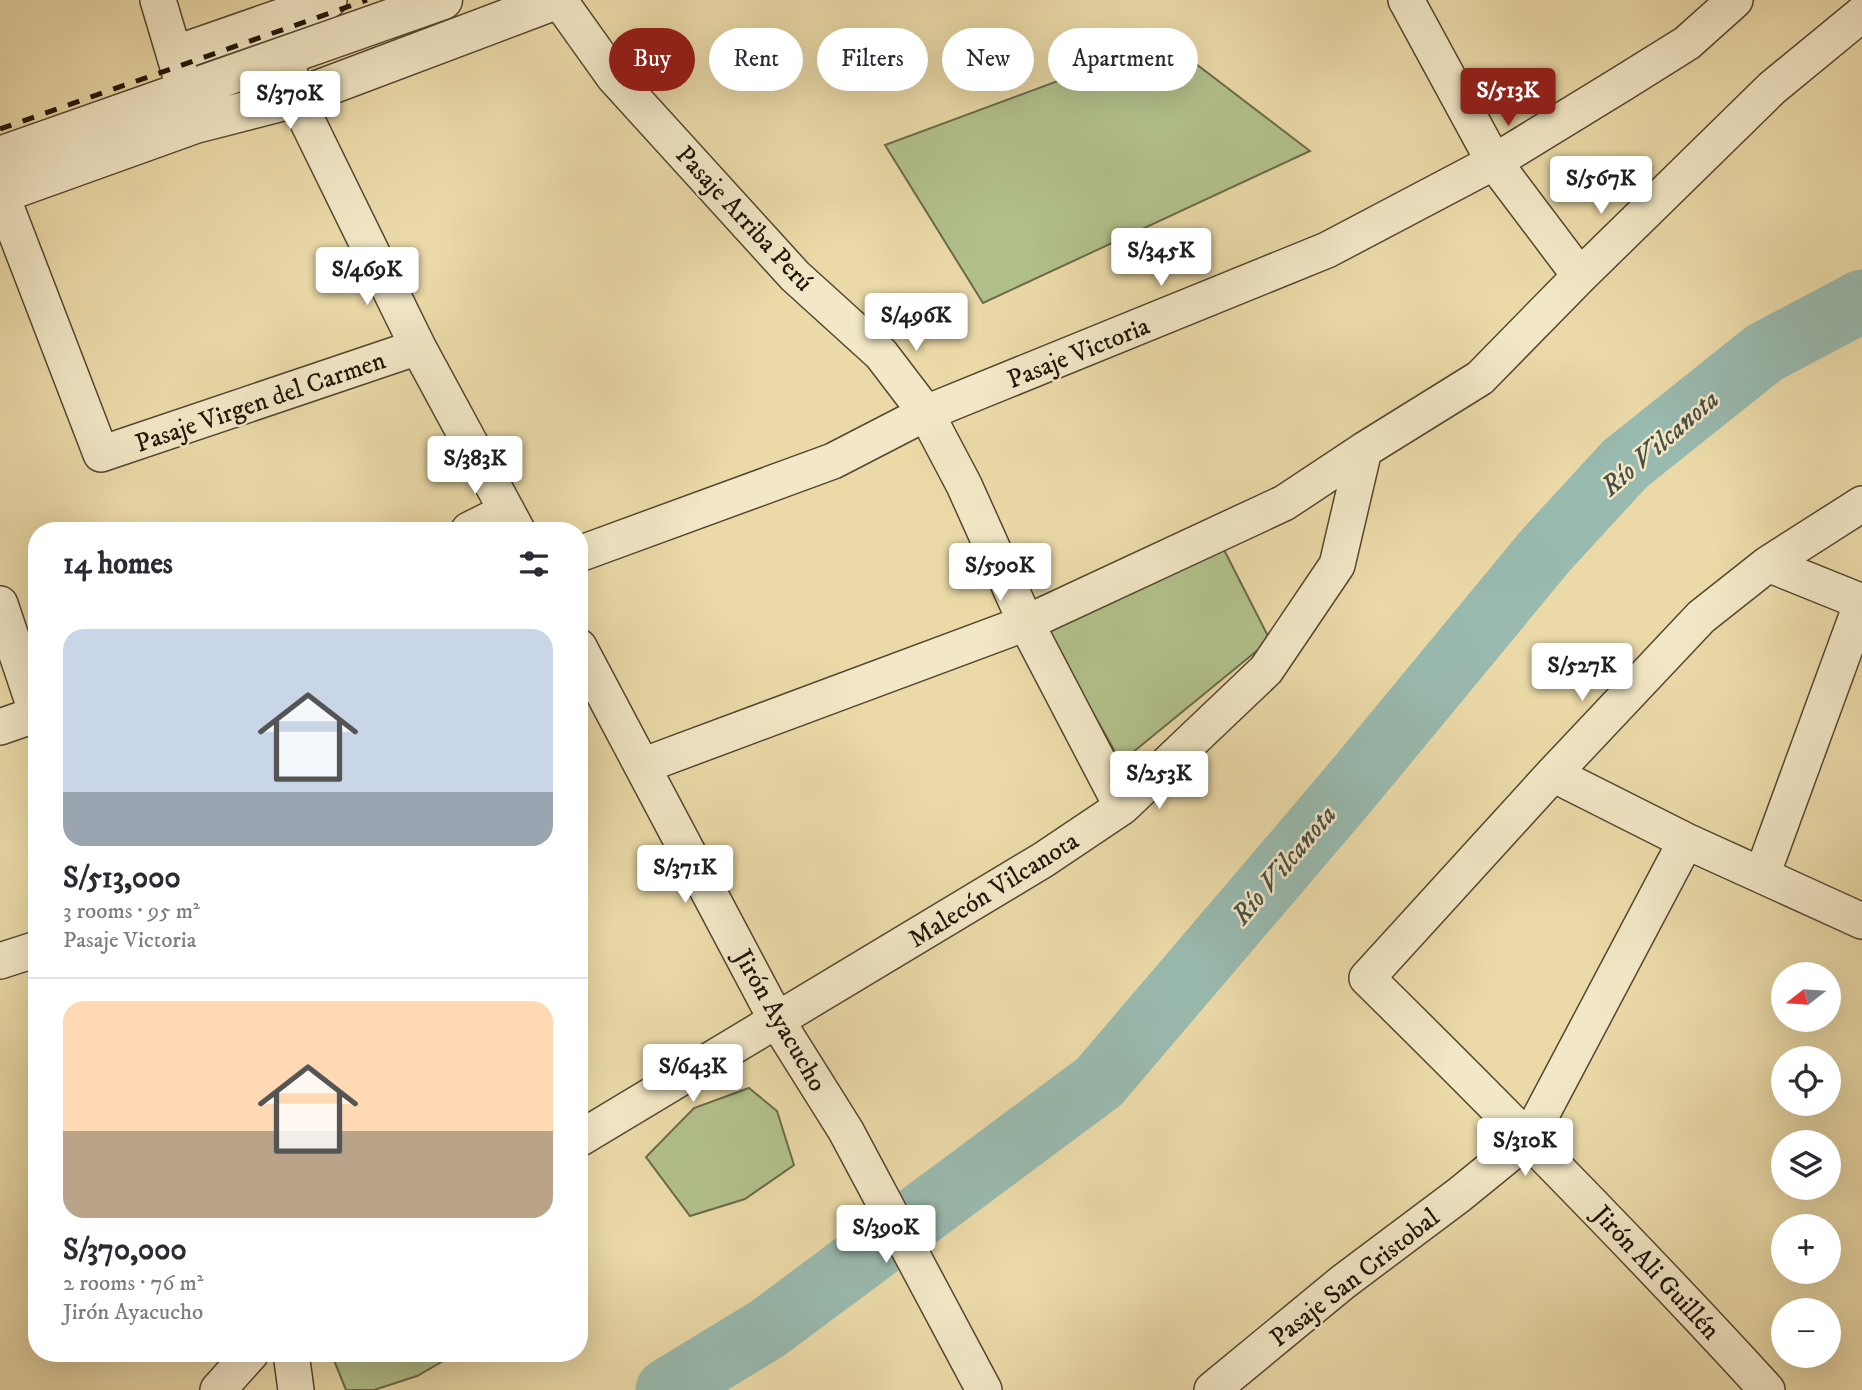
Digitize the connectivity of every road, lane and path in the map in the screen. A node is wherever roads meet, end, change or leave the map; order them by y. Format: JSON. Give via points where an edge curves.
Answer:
{"nodes":[{"id":1,"x":158,"y":0,"type":"edge"},
{"id":2,"x":329,"y":0,"type":"edge"},
{"id":3,"x":443,"y":0,"type":"edge"},
{"id":4,"x":557,"y":0,"type":"edge"},
{"id":5,"x":1406,"y":0,"type":"edge"},
{"id":6,"x":1735,"y":0,"type":"edge"},
{"id":7,"x":1862,"y":14,"type":"edge"},
{"id":8,"x":174,"y":54,"type":"junction"},
{"id":9,"x":286,"y":57,"type":"junction"},
{"id":10,"x":296,"y":98,"type":"junction"},
{"id":11,"x":190,"y":107,"type":"junction"},
{"id":12,"x":0,"y":156,"type":"edge"},
{"id":13,"x":1494,"y":162,"type":"junction"},
{"id":14,"x":1,"y":194,"type":"edge"},
{"id":15,"x":1580,"y":276,"type":"junction"},
{"id":16,"x":418,"y":347,"type":"junction"},
{"id":17,"x":926,"y":413,"type":"junction"},
{"id":18,"x":1364,"y":450,"type":"junction"},
{"id":19,"x":1862,"y":504,"type":"edge"},
{"id":20,"x":512,"y":521,"type":"edge"},
{"id":21,"x":588,"y":551,"type":"edge"},
{"id":22,"x":1768,"y":564,"type":"junction"},
{"id":23,"x":1862,"y":602,"type":"edge"},
{"id":24,"x":0,"y":604,"type":"edge"},
{"id":25,"x":1026,"y":623,"type":"junction"},
{"id":26,"x":588,"y":670,"type":"edge"},
{"id":27,"x":28,"y":686,"type":"edge"},
{"id":28,"x":28,"y":716,"type":"edge"},
{"id":29,"x":0,"y":727,"type":"edge"},
{"id":30,"x":642,"y":766,"type":"junction"},
{"id":31,"x":1553,"y":774,"type":"junction"},
{"id":32,"x":1122,"y":807,"type":"junction"},
{"id":33,"x":1686,"y":841,"type":"junction"},
{"id":34,"x":1762,"y":876,"type":"junction"},
{"id":35,"x":1862,"y":921,"type":"edge"},
{"id":36,"x":28,"y":951,"type":"edge"},
{"id":37,"x":0,"y":961,"type":"edge"},
{"id":38,"x":777,"y":1021,"type":"junction"},
{"id":39,"x":588,"y":1134,"type":"edge"},
{"id":40,"x":1529,"y":1138,"type":"junction"},
{"id":41,"x":243,"y":1362,"type":"edge"},
{"id":42,"x":291,"y":1362,"type":"edge"},
{"id":43,"x":979,"y":1381,"type":"edge"},
{"id":44,"x":218,"y":1390,"type":"edge"},
{"id":45,"x":296,"y":1390,"type":"edge"},
{"id":46,"x":1212,"y":1390,"type":"edge"},
{"id":47,"x":1767,"y":1390,"type":"edge"}],
"edges":[{"from":1,"to":8,"type":"street"},
{"from":2,"to":8,"type":"street"},
{"from":3,"to":9,"type":"street"},
{"from":4,"to":10,"type":"street"},
{"from":4,"to":17,"type":"street","name":"Pasaje Arriba Perú","via":[[614,76],[795,276],[881,354]]},
{"from":5,"to":13,"type":"street"},
{"from":6,"to":13,"type":"street","name":"Pasaje Victoria","via":[[1687,43]]},
{"from":7,"to":15,"type":"street","via":[[1772,88]]},
{"from":8,"to":11,"type":"street"},
{"from":9,"to":10,"type":"street"},
{"from":9,"to":11,"type":"street"},
{"from":10,"to":11,"type":"street"},
{"from":10,"to":16,"type":"street"},
{"from":11,"to":12,"type":"street"},
{"from":11,"to":14,"type":"street"},
{"from":13,"to":15,"type":"street"},
{"from":13,"to":17,"type":"street","name":"Pasaje Victoria","via":[[1328,250]]},
{"from":14,"to":16,"type":"street","name":"Pasaje Virgen del Carmen","via":[[101,454]]},
{"from":15,"to":18,"type":"street","via":[[1480,378]]},
{"from":16,"to":20,"type":"street"},
{"from":17,"to":21,"type":"street","name":"Pasaje Victoria","via":[[833,461]]},
{"from":17,"to":25,"type":"street","name":"Pasaje Arriba Perú"},
{"from":18,"to":25,"type":"street","via":[[1284,503]]},
{"from":18,"to":32,"type":"street","name":"Malecón Vilcanota","via":[[1337,565],[1323,586],[1266,670]]},
{"from":19,"to":22,"type":"street"},
{"from":22,"to":23,"type":"street"},
{"from":22,"to":31,"type":"street","via":[[1700,617]]},
{"from":23,"to":34,"type":"street"},
{"from":24,"to":27,"type":"street"},
{"from":25,"to":30,"type":"street"},
{"from":25,"to":32,"type":"street","name":"Pasaje Arriba Perú"},
{"from":26,"to":30,"type":"street","name":"Jirón Ayacucho"},
{"from":28,"to":29,"type":"street"},
{"from":30,"to":38,"type":"street","name":"Jirón Ayacucho"},
{"from":31,"to":33,"type":"street"},
{"from":31,"to":40,"type":"street","name":"Jirón Ali Guillén","via":[[1367,978]]},
{"from":32,"to":38,"type":"street","name":"Malecón Vilcanota"},
{"from":33,"to":34,"type":"street"},
{"from":33,"to":40,"type":"street","name":"Pasaje San Cristobal"},
{"from":34,"to":35,"type":"street"},
{"from":36,"to":37,"type":"street"},
{"from":38,"to":39,"type":"street","name":"Malecón Vilcanota"},
{"from":38,"to":43,"type":"street","name":"Jirón Ayacucho","via":[[846,1131]]},
{"from":40,"to":46,"type":"street","name":"Pasaje San Cristobal"},
{"from":40,"to":47,"type":"street","name":"Jirón Ali Guillén"},
{"from":41,"to":44,"type":"street"},
{"from":42,"to":45,"type":"street"}]}
